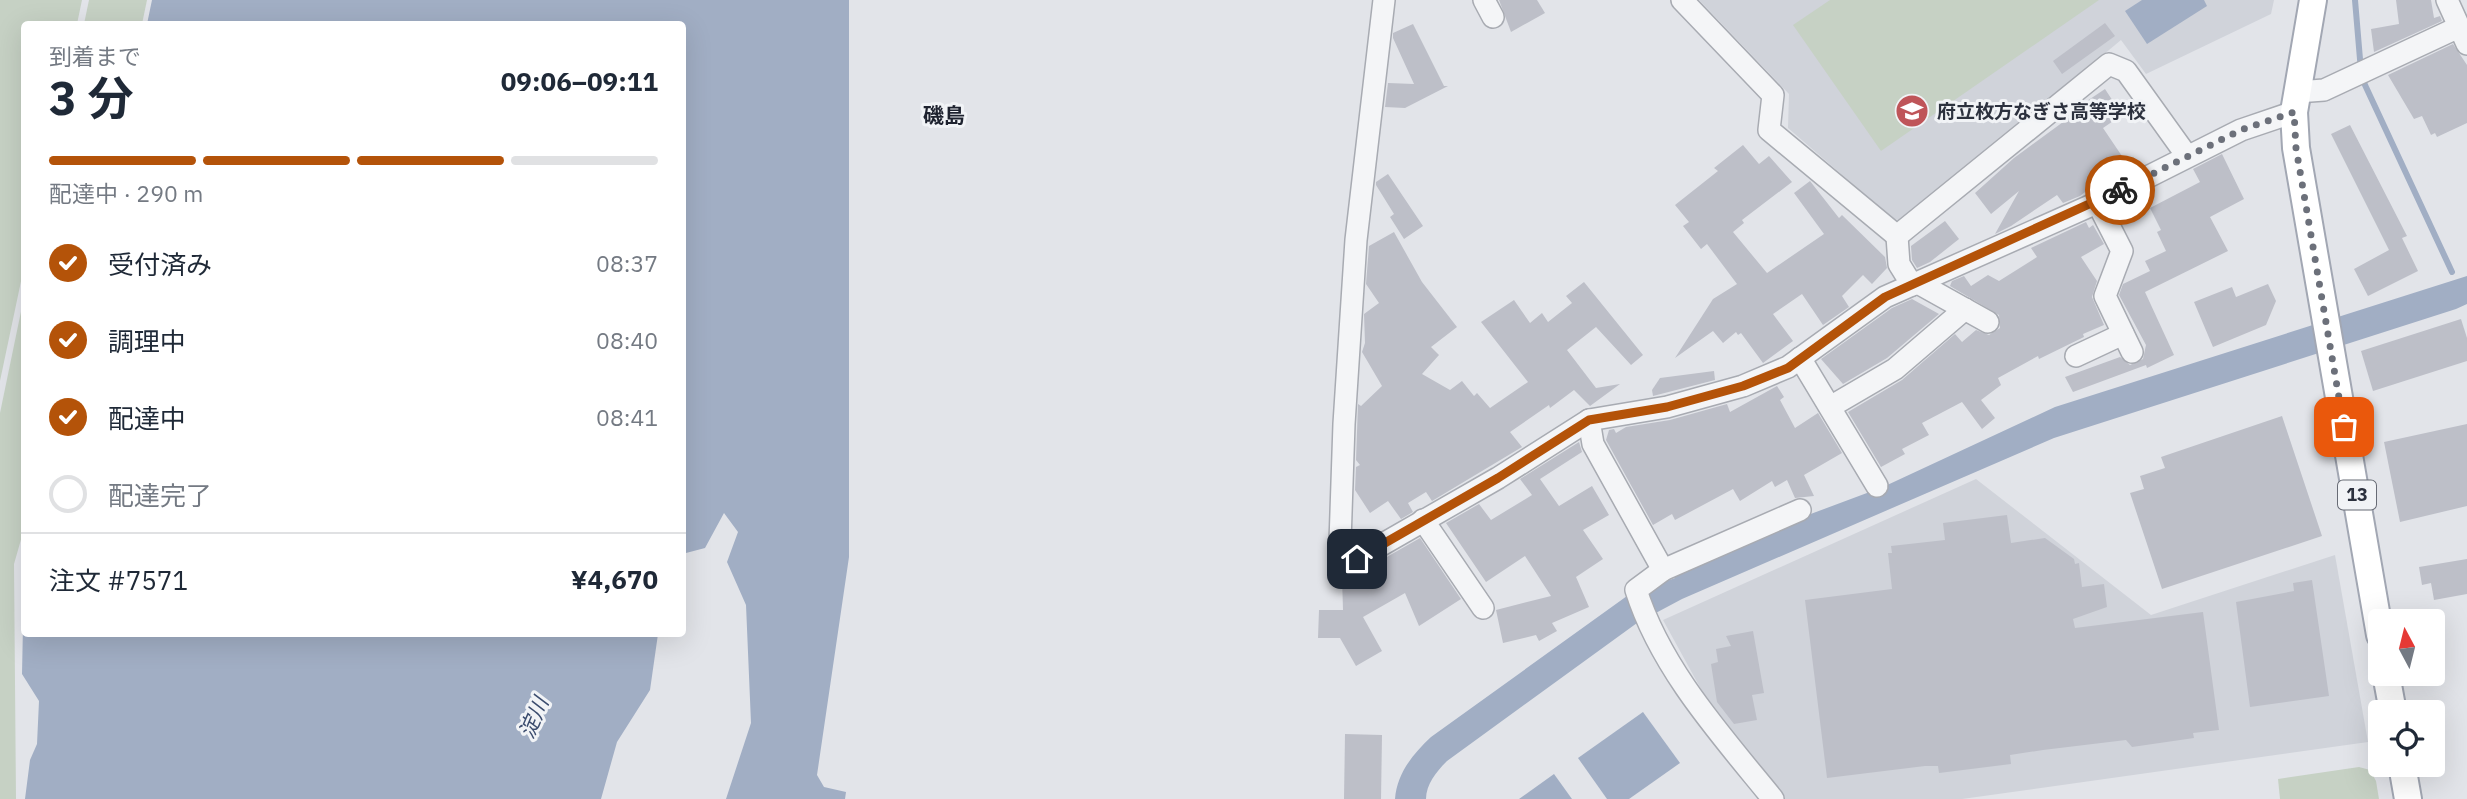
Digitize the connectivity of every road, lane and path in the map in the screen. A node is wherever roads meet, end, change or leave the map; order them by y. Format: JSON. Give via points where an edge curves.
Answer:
{"nodes":[{"id":1,"x":1384,"y":0,"type":"edge"},
{"id":2,"x":1682,"y":0,"type":"edge"},
{"id":3,"x":2313,"y":0,"type":"edge"},
{"id":4,"x":2447,"y":0,"type":"edge"},
{"id":5,"x":2463,"y":36,"type":"edge"},
{"id":6,"x":2296,"y":102,"type":"junction"},
{"id":7,"x":2187,"y":156,"type":"junction"},
{"id":8,"x":2096,"y":202,"type":"junction"},
{"id":9,"x":1898,"y":236,"type":"junction"},
{"id":10,"x":1915,"y":284,"type":"junction"},
{"id":11,"x":1965,"y":309,"type":"junction"},
{"id":12,"x":1988,"y":322,"type":"dead end"},
{"id":13,"x":2076,"y":356,"type":"dead end"},
{"id":14,"x":1800,"y":358,"type":"junction"},
{"id":15,"x":1830,"y":407,"type":"junction"},
{"id":16,"x":1589,"y":420,"type":"junction"},
{"id":17,"x":1877,"y":486,"type":"dead end"},
{"id":18,"x":1800,"y":510,"type":"dead end"},
{"id":19,"x":1423,"y":520,"type":"junction"},
{"id":20,"x":1663,"y":570,"type":"junction"},
{"id":21,"x":1483,"y":608,"type":"dead end"},
{"id":22,"x":2375,"y":609,"type":"edge"},
{"id":23,"x":2404,"y":777,"type":"edge"},
{"id":24,"x":1773,"y":799,"type":"edge"},
{"id":25,"x":2408,"y":799,"type":"edge"}],
"edges":[{"from":1,"to":19,"type":"street","via":[[1356,240],[1340,542],[1357,559]]},
{"from":2,"to":9,"type":"street","via":[[1773,95],[1769,130]]},
{"from":3,"to":6,"type":"main road","number":"13"},
{"from":4,"to":5,"type":"street"},
{"from":5,"to":6,"type":"street"},
{"from":6,"to":7,"type":"street"},
{"from":6,"to":22,"type":"main road","number":"13","via":[[2296,148]]},
{"from":7,"to":8,"type":"street"},
{"from":7,"to":9,"type":"street","via":[[2126,71],[2109,64]]},
{"from":8,"to":10,"type":"street"},
{"from":8,"to":13,"type":"street","via":[[2122,251],[2105,296],[2127,343]]},
{"from":9,"to":10,"type":"street","via":[[1899,264]]},
{"from":10,"to":11,"type":"street"},
{"from":10,"to":14,"type":"street","via":[[1885,297]]},
{"from":11,"to":12,"type":"street"},
{"from":11,"to":15,"type":"street","via":[[1895,369]]},
{"from":14,"to":15,"type":"street"},
{"from":14,"to":16,"type":"street","via":[[1788,368],[1743,386],[1667,407]]},
{"from":15,"to":17,"type":"street"},
{"from":16,"to":19,"type":"street"},
{"from":16,"to":20,"type":"street","via":[[1593,444]]},
{"from":18,"to":20,"type":"street"},
{"from":19,"to":21,"type":"street"},
{"from":20,"to":24,"type":"street","via":[[1636,590],[1646,622],[1719,733]]},
{"from":23,"to":25,"type":"main road"}]}
